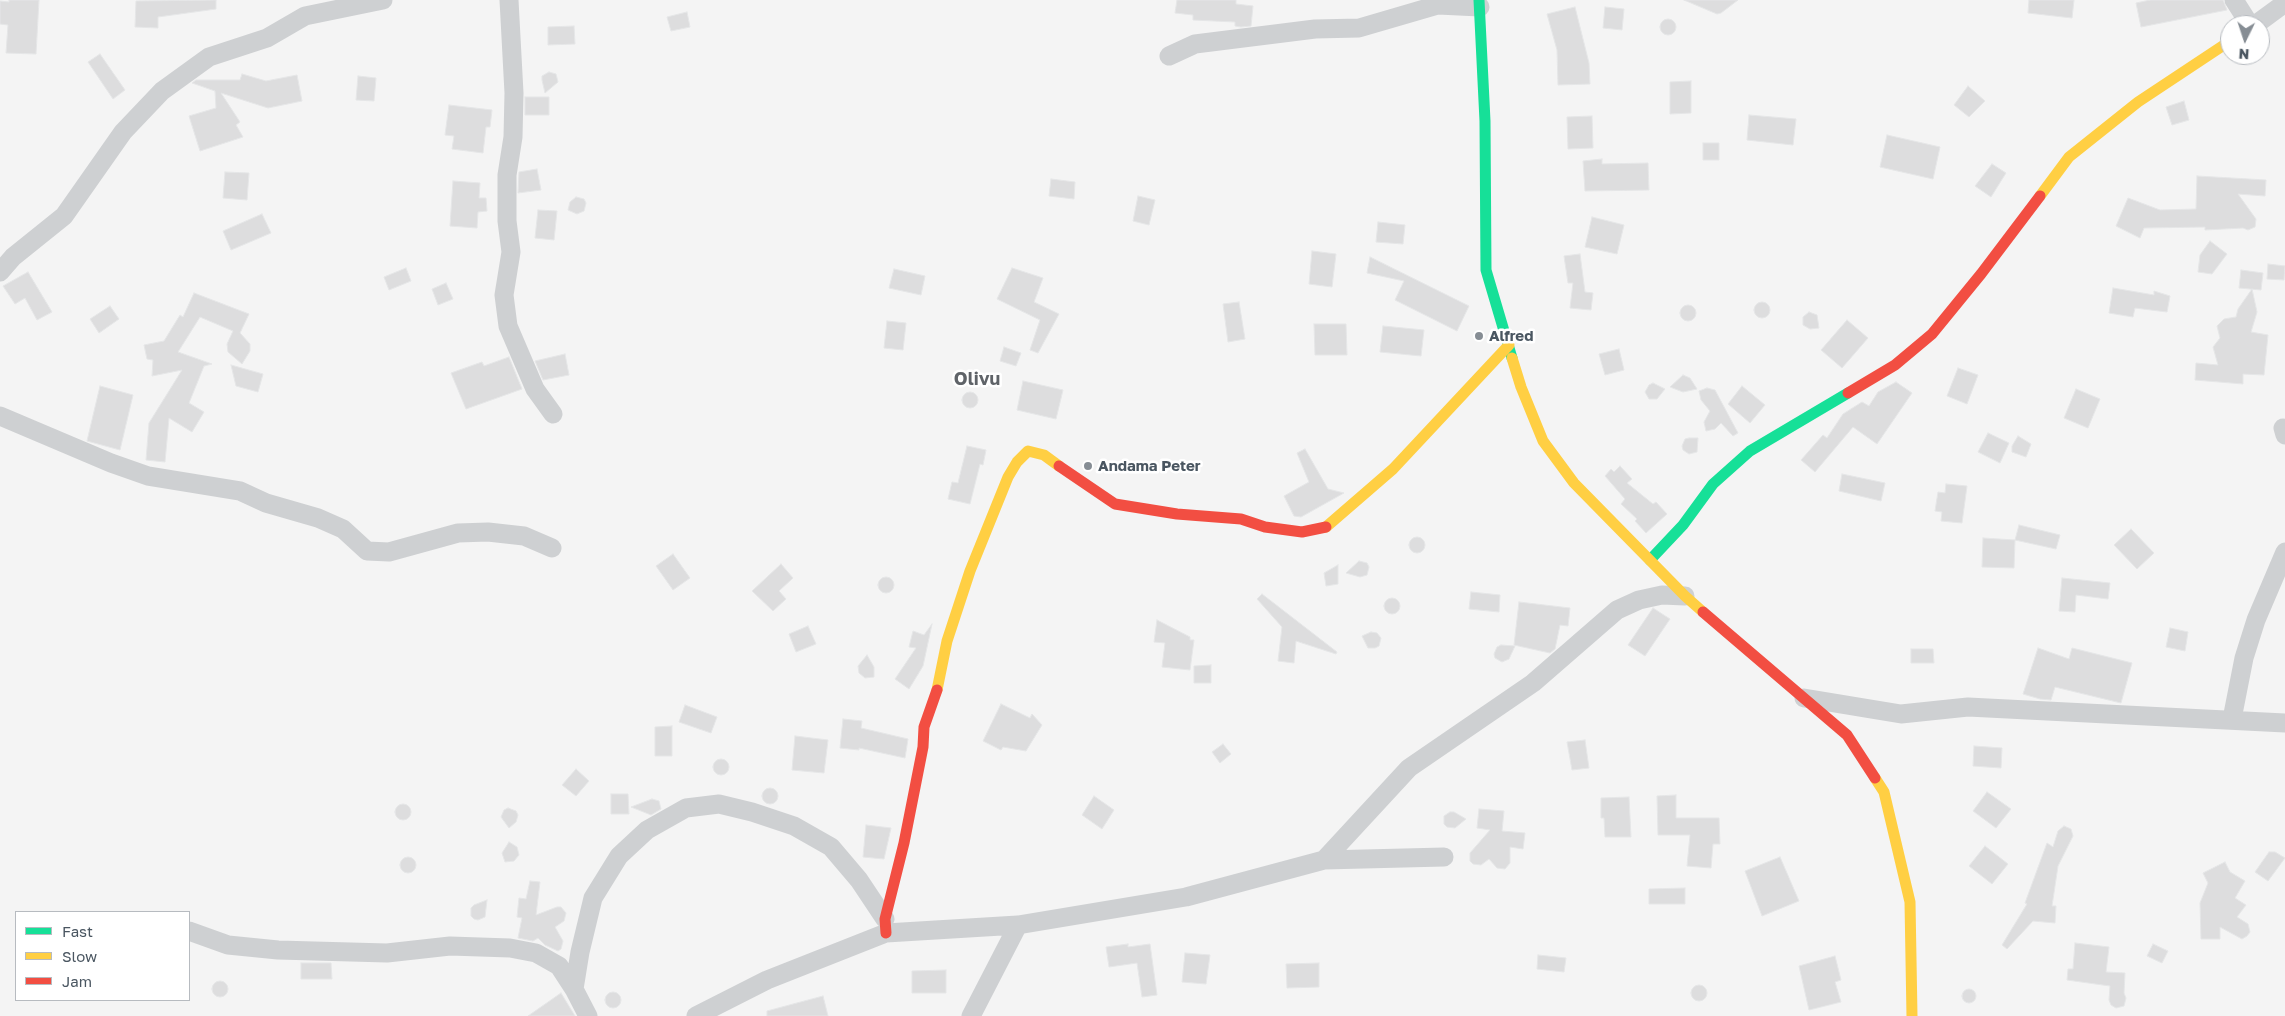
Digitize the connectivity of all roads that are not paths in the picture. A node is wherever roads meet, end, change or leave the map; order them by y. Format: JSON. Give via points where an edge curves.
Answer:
{"nodes":[{"id":1,"x":383,"y":0,"type":"edge"},
{"id":2,"x":509,"y":0,"type":"edge"},
{"id":3,"x":2234,"y":0,"type":"edge"},
{"id":4,"x":1480,"y":3,"type":"edge"},
{"id":5,"x":2285,"y":3,"type":"edge"},
{"id":6,"x":2244,"y":15,"type":"edge"},
{"id":7,"x":2269,"y":15,"type":"edge"},
{"id":8,"x":2220,"y":48,"type":"edge"},
{"id":9,"x":1169,"y":56,"type":"dead end"},
{"id":10,"x":0,"y":272,"type":"edge"},
{"id":11,"x":1508,"y":345,"type":"junction"},
{"id":12,"x":553,"y":414,"type":"dead end"},
{"id":13,"x":0,"y":416,"type":"edge"},
{"id":14,"x":552,"y":548,"type":"dead end"},
{"id":15,"x":2285,"y":552,"type":"edge"},
{"id":16,"x":1650,"y":560,"type":"junction"},
{"id":17,"x":1685,"y":596,"type":"junction"},
{"id":18,"x":1804,"y":698,"type":"junction"},
{"id":19,"x":2232,"y":719,"type":"junction"},
{"id":20,"x":2285,"y":723,"type":"edge"},
{"id":21,"x":1444,"y":857,"type":"dead end"},
{"id":22,"x":1324,"y":860,"type":"junction"},
{"id":23,"x":1018,"y":925,"type":"junction"},
{"id":24,"x":885,"y":926,"type":"junction"},
{"id":25,"x":190,"y":931,"type":"edge"},
{"id":26,"x":574,"y":988,"type":"junction"},
{"id":27,"x":588,"y":1016,"type":"edge"},
{"id":28,"x":696,"y":1016,"type":"edge"},
{"id":29,"x":971,"y":1016,"type":"edge"},
{"id":30,"x":1912,"y":1016,"type":"edge"}],
"edges":[{"from":1,"to":10,"type":"street","via":[[305,16],[268,38],[209,58],[162,91],[123,132],[64,216],[13,257]]},
{"from":2,"to":12,"type":"street","via":[[514,93],[513,137],[507,175],[511,252],[504,295],[508,326],[535,389]]},
{"from":3,"to":6,"type":"street"},
{"from":4,"to":9,"type":"street","via":[[1438,6],[1359,28],[1315,29],[1195,44]]},
{"from":4,"to":11,"type":"street","via":[[1486,270]]},
{"from":5,"to":7,"type":"street"},
{"from":8,"to":16,"type":"street","via":[[2138,102],[2069,157],[1932,334],[1895,365],[1750,451],[1714,484],[1683,525]]},
{"from":11,"to":16,"type":"street","via":[[1543,441],[1574,483]]},
{"from":11,"to":24,"type":"street","via":[[1393,469],[1329,526],[1318,530],[1302,532],[1241,520],[1116,504],[1044,455],[1028,451],[1008,477],[946,641],[938,686],[924,727],[923,747]]},
{"from":13,"to":14,"type":"street","via":[[148,476],[240,491],[266,503],[318,518],[343,529],[367,551],[389,552],[458,533],[488,532],[524,536]]},
{"from":15,"to":19,"type":"street","via":[[2256,620]]},
{"from":16,"to":17,"type":"street"},
{"from":17,"to":18,"type":"street"},
{"from":17,"to":22,"type":"street","via":[[1662,595],[1639,600],[1617,610],[1533,683],[1409,768]]},
{"from":18,"to":19,"type":"street","via":[[1901,714],[1968,707]]},
{"from":18,"to":30,"type":"street","via":[[1847,735],[1884,792],[1910,902]]},
{"from":19,"to":20,"type":"street"},
{"from":21,"to":22,"type":"street"},
{"from":22,"to":23,"type":"street","via":[[1186,897]]},
{"from":23,"to":24,"type":"street"},
{"from":23,"to":29,"type":"street"},
{"from":24,"to":26,"type":"street","via":[[859,880],[831,846],[794,826],[752,812],[719,804],[686,808],[647,830],[614,864],[593,898]]},
{"from":24,"to":28,"type":"street"},
{"from":25,"to":26,"type":"street","via":[[228,945],[278,950],[386,953],[450,946],[510,948],[536,953],[559,966]]},
{"from":26,"to":27,"type":"street"}]}
